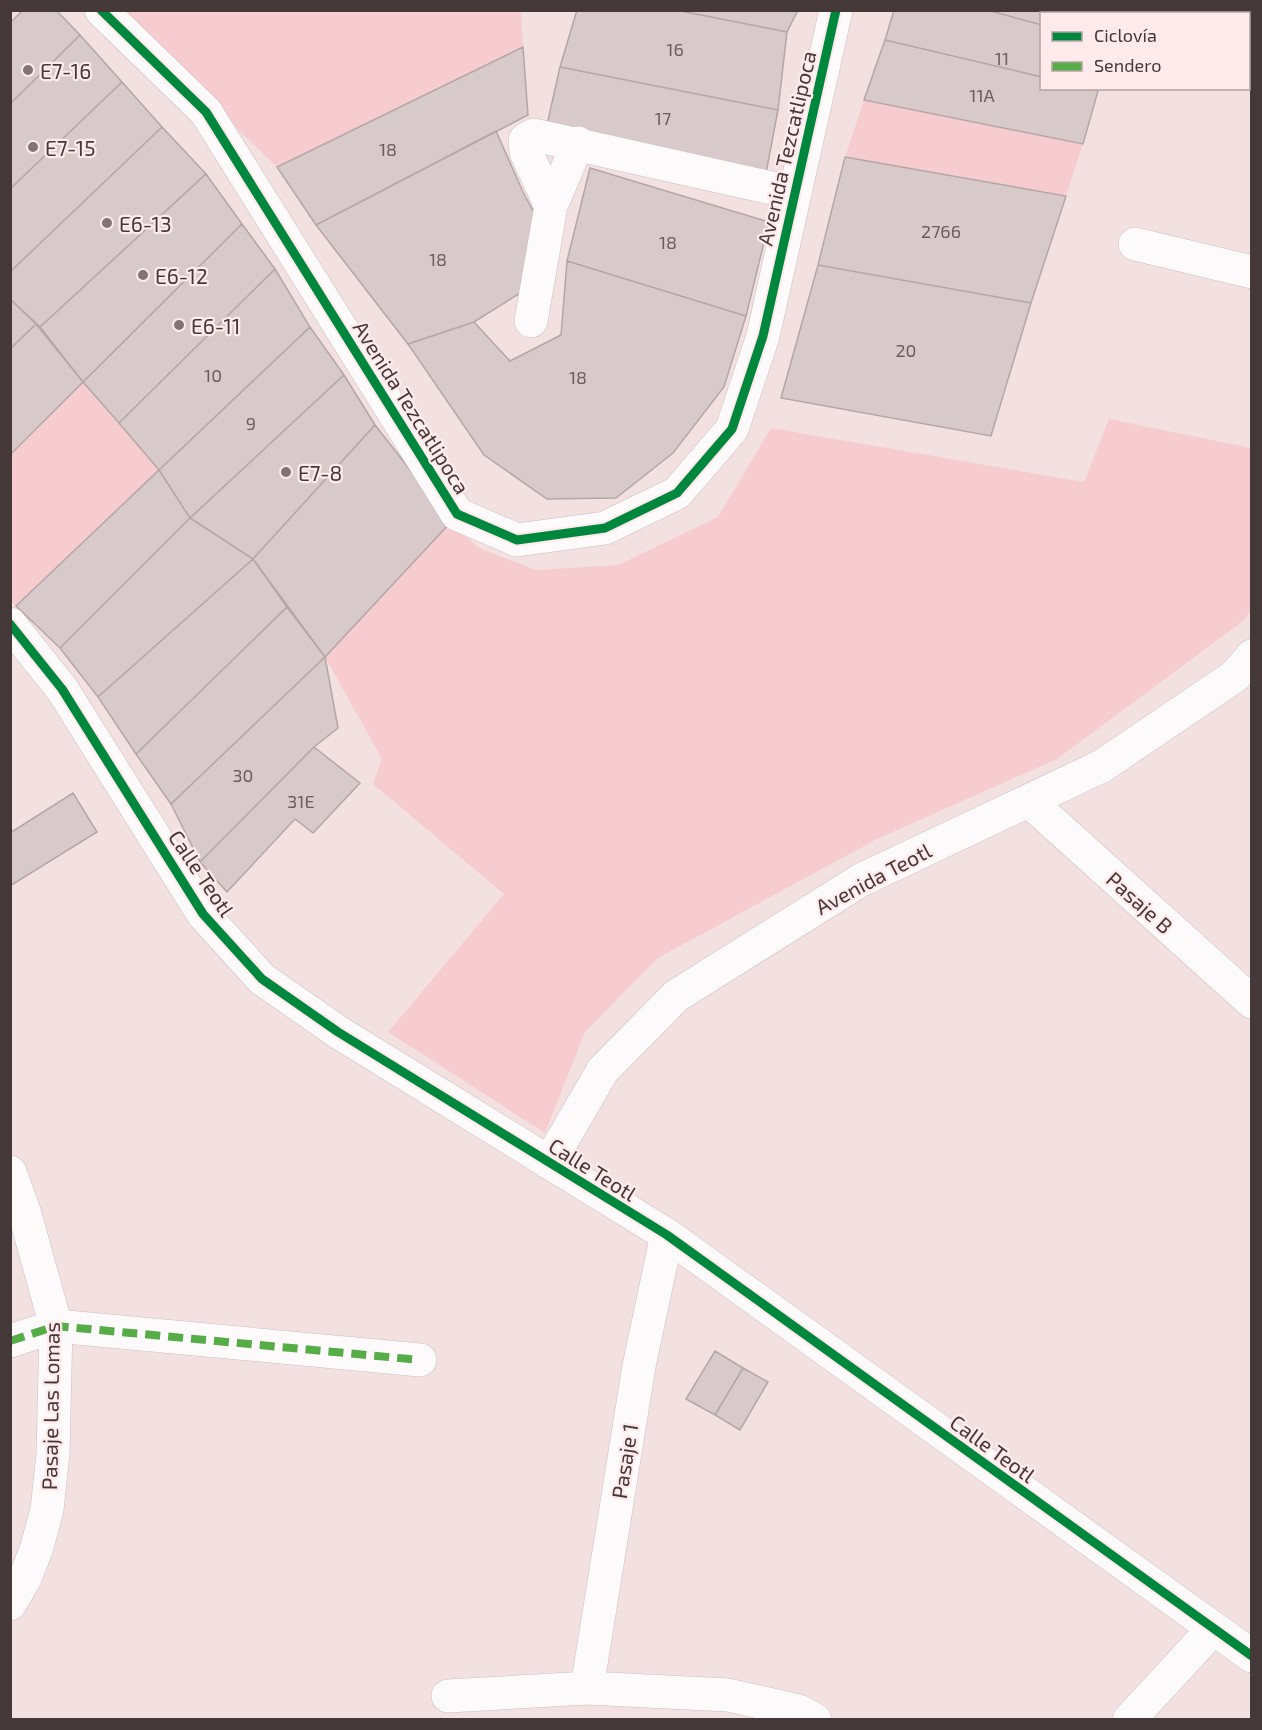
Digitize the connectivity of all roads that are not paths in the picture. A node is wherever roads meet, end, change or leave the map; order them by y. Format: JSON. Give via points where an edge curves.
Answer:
{"nodes":[{"id":1,"x":101,"y":10,"type":"edge"},
{"id":2,"x":836,"y":10,"type":"edge"},
{"id":3,"x":578,"y":143,"type":"junction"},
{"id":4,"x":794,"y":193,"type":"junction"},
{"id":5,"x":551,"y":207,"type":"junction"},
{"id":6,"x":1135,"y":244,"type":"dead end"},
{"id":7,"x":1251,"y":272,"type":"edge"},
{"id":8,"x":531,"y":321,"type":"dead end"},
{"id":9,"x":10,"y":624,"type":"edge"},
{"id":10,"x":1251,"y":656,"type":"edge"},
{"id":11,"x":1029,"y":801,"type":"junction"},
{"id":12,"x":1251,"y":1002,"type":"edge"},
{"id":13,"x":549,"y":1163,"type":"junction"},
{"id":14,"x":10,"y":1172,"type":"edge"},
{"id":15,"x":668,"y":1235,"type":"junction"},
{"id":16,"x":56,"y":1326,"type":"junction"},
{"id":17,"x":10,"y":1341,"type":"edge"},
{"id":18,"x":420,"y":1360,"type":"dead end"},
{"id":19,"x":10,"y":1604,"type":"edge"},
{"id":20,"x":1213,"y":1629,"type":"junction"},
{"id":21,"x":1251,"y":1656,"type":"edge"},
{"id":22,"x":586,"y":1688,"type":"junction"},
{"id":23,"x":448,"y":1696,"type":"dead end"},
{"id":24,"x":815,"y":1719,"type":"edge"},
{"id":25,"x":1129,"y":1719,"type":"edge"}],
"edges":[{"from":1,"to":4,"type":"street","name":"Avenida Tezcatlipoca","via":[[206,112],[457,514],[517,540],[605,528],[677,493],[732,429],[762,336]]},
{"from":2,"to":4,"type":"street","name":"Avenida Tezcatlipoca"},
{"from":3,"to":4,"type":"street"},
{"from":3,"to":5,"type":"street"},
{"from":3,"to":5,"type":"street","via":[[534,135],[525,140],[526,152]]},
{"from":5,"to":8,"type":"street"},
{"from":6,"to":7,"type":"street"},
{"from":9,"to":13,"type":"street","name":"Calle Teotl","via":[[62,689],[203,914],[262,979],[338,1032]]},
{"from":10,"to":11,"type":"street","name":"Avenida Teotl","via":[[1235,676],[1102,766]]},
{"from":11,"to":12,"type":"street","name":"Pasaje B"},
{"from":11,"to":13,"type":"street","name":"Avenida Teotl","via":[[861,880],[676,996],[603,1070]]},
{"from":13,"to":15,"type":"street","name":"Calle Teotl"},
{"from":14,"to":16,"type":"street","name":"Pasaje Las Lomas"},
{"from":15,"to":20,"type":"street","name":"Calle Teotl"},
{"from":15,"to":22,"type":"street","name":"Pasaje 1","via":[[639,1366]]},
{"from":16,"to":17,"type":"street"},
{"from":16,"to":18,"type":"street"},
{"from":16,"to":19,"type":"street","name":"Pasaje Las Lomas","via":[[53,1454],[47,1510],[25,1578]]},
{"from":20,"to":21,"type":"street","name":"Calle Teotl"},
{"from":20,"to":25,"type":"street"},
{"from":22,"to":23,"type":"street"},
{"from":22,"to":24,"type":"street","via":[[728,1695],[799,1711]]}]}
